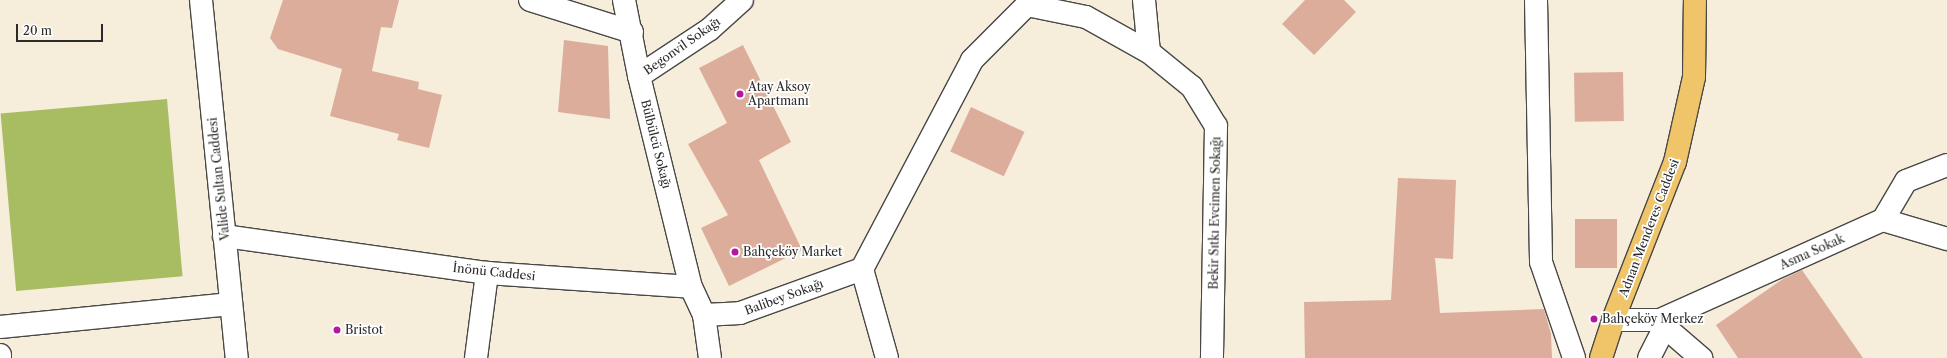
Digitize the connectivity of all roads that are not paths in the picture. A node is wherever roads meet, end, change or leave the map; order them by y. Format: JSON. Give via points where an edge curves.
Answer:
{"nodes":[{"id":1,"x":201,"y":0,"type":"edge"},
{"id":2,"x":530,"y":0,"type":"edge"},
{"id":3,"x":624,"y":0,"type":"edge"},
{"id":4,"x":742,"y":0,"type":"edge"},
{"id":5,"x":1144,"y":0,"type":"edge"},
{"id":6,"x":1536,"y":0,"type":"edge"},
{"id":7,"x":1695,"y":0,"type":"edge"},
{"id":8,"x":632,"y":32,"type":"junction"},
{"id":9,"x":1149,"y":52,"type":"junction"},
{"id":10,"x":639,"y":76,"type":"junction"},
{"id":11,"x":1947,"y":165,"type":"edge"},
{"id":12,"x":1883,"y":220,"type":"junction"},
{"id":13,"x":224,"y":236,"type":"junction"},
{"id":14,"x":1947,"y":239,"type":"edge"},
{"id":15,"x":862,"y":268,"type":"junction"},
{"id":16,"x":487,"y":273,"type":"junction"},
{"id":17,"x":691,"y":287,"type":"junction"},
{"id":18,"x":232,"y":304,"type":"junction"},
{"id":19,"x":704,"y":315,"type":"junction"},
{"id":20,"x":1613,"y":320,"type":"junction"},
{"id":21,"x":1662,"y":324,"type":"junction"},
{"id":22,"x":0,"y":327,"type":"edge"},
{"id":23,"x":237,"y":358,"type":"edge"},
{"id":24,"x":476,"y":358,"type":"edge"},
{"id":25,"x":710,"y":358,"type":"edge"},
{"id":26,"x":887,"y":358,"type":"edge"},
{"id":27,"x":1212,"y":358,"type":"edge"},
{"id":28,"x":1574,"y":358,"type":"edge"},
{"id":29,"x":1601,"y":358,"type":"edge"},
{"id":30,"x":1649,"y":358,"type":"edge"},
{"id":31,"x":1701,"y":358,"type":"edge"}],
"edges":[{"from":1,"to":13,"type":"street","name":"Valide Sultan Caddesi"},
{"from":2,"to":8,"type":"street"},
{"from":3,"to":8,"type":"street","name":"Bülbülcü Sokağı"},
{"from":4,"to":10,"type":"street","name":"Begonvil Sokağı","via":[[710,29]]},
{"from":5,"to":9,"type":"street"},
{"from":6,"to":28,"type":"street","via":[[1541,262]]},
{"from":7,"to":20,"type":"main road","name":"Adnan Menderes Caddesi","via":[[1694,78],[1675,162]]},
{"from":8,"to":10,"type":"street","name":"Bülbülcü Sokağı"},
{"from":9,"to":15,"type":"street","name":"Bekir Sıtkı Evcimen Sokağı","via":[[1086,17],[1027,5],[972,60]]},
{"from":9,"to":27,"type":"street","name":"Bekir Sıtkı Evcimen Sokağı","via":[[1192,87],[1216,126]]},
{"from":10,"to":17,"type":"street","name":"Bülbülcü Sokağı"},
{"from":11,"to":12,"type":"street","via":[[1906,181]]},
{"from":12,"to":14,"type":"street"},
{"from":12,"to":21,"type":"street","name":"Asma Sokak"},
{"from":13,"to":16,"type":"street","name":"İnönü Caddesi"},
{"from":13,"to":18,"type":"street","name":"Valide Sultan Caddesi"},
{"from":15,"to":19,"type":"street","name":"Balibey Sokağı","via":[[740,313]]},
{"from":15,"to":26,"type":"street"},
{"from":16,"to":17,"type":"street","name":"İnönü Caddesi"},
{"from":16,"to":24,"type":"street"},
{"from":17,"to":19,"type":"street"},
{"from":18,"to":22,"type":"street"},
{"from":18,"to":23,"type":"street","name":"Valide Sultan Caddesi"},
{"from":19,"to":25,"type":"street"},
{"from":20,"to":21,"type":"street"},
{"from":20,"to":29,"type":"main road","name":"Adnan Menderes Caddesi"},
{"from":21,"to":30,"type":"street"},
{"from":21,"to":31,"type":"street"}]}
